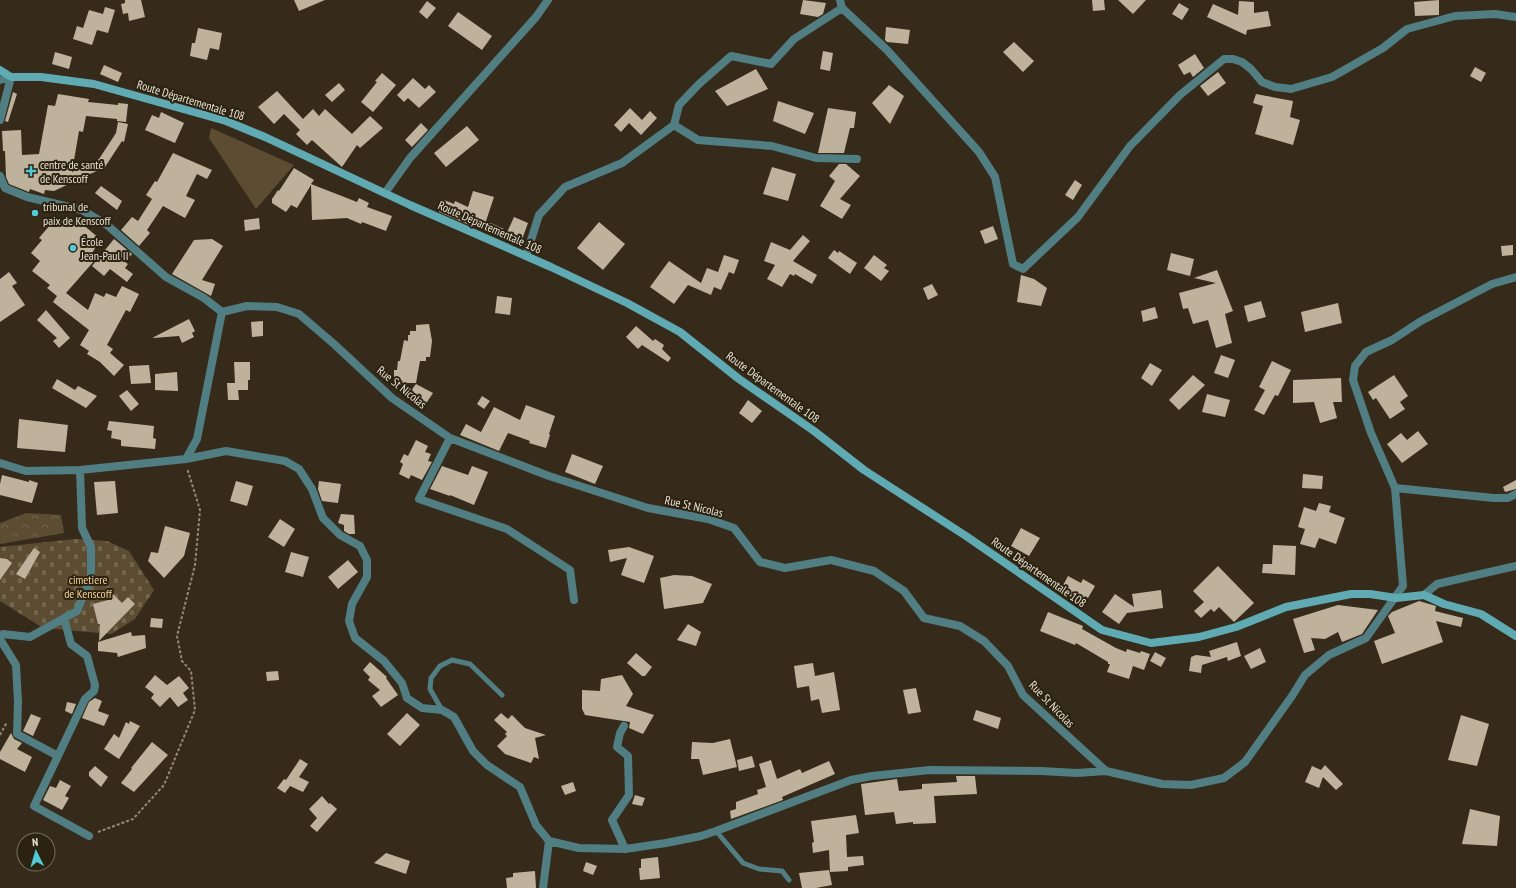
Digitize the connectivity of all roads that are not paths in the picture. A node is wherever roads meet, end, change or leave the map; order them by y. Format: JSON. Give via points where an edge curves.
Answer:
{"nodes":[{"id":1,"x":548,"y":0,"type":"edge"},
{"id":2,"x":840,"y":0,"type":"edge"},
{"id":3,"x":842,"y":8,"type":"junction"},
{"id":4,"x":1516,"y":17,"type":"edge"},
{"id":5,"x":0,"y":70,"type":"edge"},
{"id":6,"x":11,"y":77,"type":"junction"},
{"id":7,"x":0,"y":80,"type":"edge"},
{"id":8,"x":0,"y":120,"type":"edge"},
{"id":9,"x":674,"y":125,"type":"junction"},
{"id":10,"x":857,"y":159,"type":"dead end"},
{"id":11,"x":0,"y":176,"type":"edge"},
{"id":12,"x":385,"y":193,"type":"junction"},
{"id":13,"x":526,"y":256,"type":"junction"},
{"id":14,"x":1516,"y":277,"type":"edge"},
{"id":15,"x":222,"y":312,"type":"junction"},
{"id":16,"x":450,"y":438,"type":"junction"},
{"id":17,"x":185,"y":459,"type":"junction"},
{"id":18,"x":0,"y":463,"type":"edge"},
{"id":19,"x":80,"y":470,"type":"junction"},
{"id":20,"x":1395,"y":488,"type":"junction"},
{"id":21,"x":1516,"y":494,"type":"edge"},
{"id":22,"x":1516,"y":566,"type":"edge"},
{"id":23,"x":1424,"y":595,"type":"junction"},
{"id":24,"x":1396,"y":598,"type":"junction"},
{"id":25,"x":574,"y":600,"type":"dead end"},
{"id":26,"x":64,"y":618,"type":"junction"},
{"id":27,"x":1516,"y":636,"type":"edge"},
{"id":28,"x":0,"y":639,"type":"edge"},
{"id":29,"x":502,"y":696,"type":"dead end"},
{"id":30,"x":442,"y":710,"type":"junction"},
{"id":31,"x":624,"y":726,"type":"dead end"},
{"id":32,"x":58,"y":756,"type":"junction"},
{"id":33,"x":1106,"y":770,"type":"junction"},
{"id":34,"x":716,"y":831,"type":"junction"},
{"id":35,"x":89,"y":836,"type":"road end"},
{"id":36,"x":549,"y":841,"type":"junction"},
{"id":37,"x":625,"y":849,"type":"junction"},
{"id":38,"x":789,"y":880,"type":"dead end"},
{"id":39,"x":543,"y":888,"type":"edge"}],
"edges":[{"from":1,"to":12,"type":"street","via":[[536,17],[410,158]]},
{"from":2,"to":3,"type":"street"},
{"from":3,"to":4,"type":"street","via":[[887,50],[978,152],[995,178],[1013,264],[1023,269],[1078,217],[1130,146],[1180,95],[1224,59],[1242,62],[1262,82],[1291,89],[1332,77],[1383,48],[1407,29],[1455,16],[1495,14]]},
{"from":3,"to":9,"type":"street","via":[[794,39],[771,64],[731,56],[679,105]]},
{"from":5,"to":6,"type":"main road"},
{"from":6,"to":7,"type":"street"},
{"from":6,"to":8,"type":"street"},
{"from":6,"to":12,"type":"main road","name":"Route Départementale 108","via":[[41,77],[94,84],[226,121],[271,139]]},
{"from":9,"to":10,"type":"street","via":[[698,140],[772,146],[816,158]]},
{"from":9,"to":13,"type":"street","via":[[622,163],[566,187],[539,215]]},
{"from":11,"to":15,"type":"street","via":[[6,188],[27,197],[82,210],[107,225],[166,277],[204,298]]},
{"from":12,"to":13,"type":"main road","name":"Route Départementale 108"},
{"from":13,"to":24,"type":"main road","name":"Route Départementale 108","via":[[627,303],[680,332],[739,379],[814,431],[864,470],[966,536],[1102,630],[1152,643],[1198,637],[1236,627],[1286,607],[1351,594]]},
{"from":14,"to":20,"type":"street","name":"Rue St Nicolas","via":[[1492,284],[1421,321],[1392,340],[1366,352],[1355,366],[1353,380],[1371,433]]},
{"from":15,"to":16,"type":"street","name":"Rue St Nicolas","via":[[247,306],[277,307],[299,314],[392,398]]},
{"from":15,"to":17,"type":"street","via":[[197,439]]},
{"from":16,"to":25,"type":"street","via":[[419,499],[507,529],[570,570]]},
{"from":16,"to":33,"type":"street","name":"Rue St Nicolas","via":[[549,476],[648,508],[734,528],[760,562],[785,568],[831,560],[874,571],[904,591],[924,618],[960,626],[984,641],[1008,666],[1023,694]]},
{"from":17,"to":19,"type":"street"},
{"from":17,"to":30,"type":"street","via":[[226,451],[284,461],[298,469],[312,489],[323,518],[340,535],[360,546],[367,560],[367,577],[352,604],[349,621],[355,638],[384,661],[402,684],[407,698],[422,708]]},
{"from":18,"to":19,"type":"street","via":[[26,471]]},
{"from":19,"to":26,"type":"street","via":[[82,528],[91,547],[91,577],[76,611]]},
{"from":20,"to":21,"type":"street","via":[[1494,498],[1508,498]]},
{"from":20,"to":24,"type":"street","name":"Rue St Nicolas","via":[[1403,586]]},
{"from":22,"to":23,"type":"street","via":[[1437,584]]},
{"from":23,"to":24,"type":"main road","name":"Route Départementale 108"},
{"from":23,"to":27,"type":"main road","via":[[1444,604],[1481,614]]},
{"from":24,"to":33,"type":"street","name":"Rue St Nicolas","via":[[1366,638],[1329,655],[1306,675],[1245,762],[1224,778],[1191,785],[1162,784]]},
{"from":26,"to":28,"type":"street","via":[[30,637],[4,634]]},
{"from":26,"to":32,"type":"street","via":[[71,644],[87,656],[95,685],[94,690],[85,699]]},
{"from":28,"to":32,"type":"street","via":[[16,665],[17,734]]},
{"from":29,"to":30,"type":"lane","via":[[470,664],[452,660],[440,666],[431,678],[430,689]]},
{"from":30,"to":36,"type":"street","via":[[454,717],[473,751],[488,765],[520,786],[536,825]]},
{"from":31,"to":37,"type":"street","via":[[617,747],[628,756],[629,794],[612,820]]},
{"from":32,"to":35,"type":"street","via":[[34,806]]},
{"from":33,"to":34,"type":"street","via":[[1077,773],[930,770],[872,776],[851,780]]},
{"from":34,"to":37,"type":"street","via":[[666,843]]},
{"from":34,"to":38,"type":"lane","via":[[743,863],[759,869],[782,871]]},
{"from":36,"to":37,"type":"street","via":[[579,848]]},
{"from":36,"to":39,"type":"street"}]}
